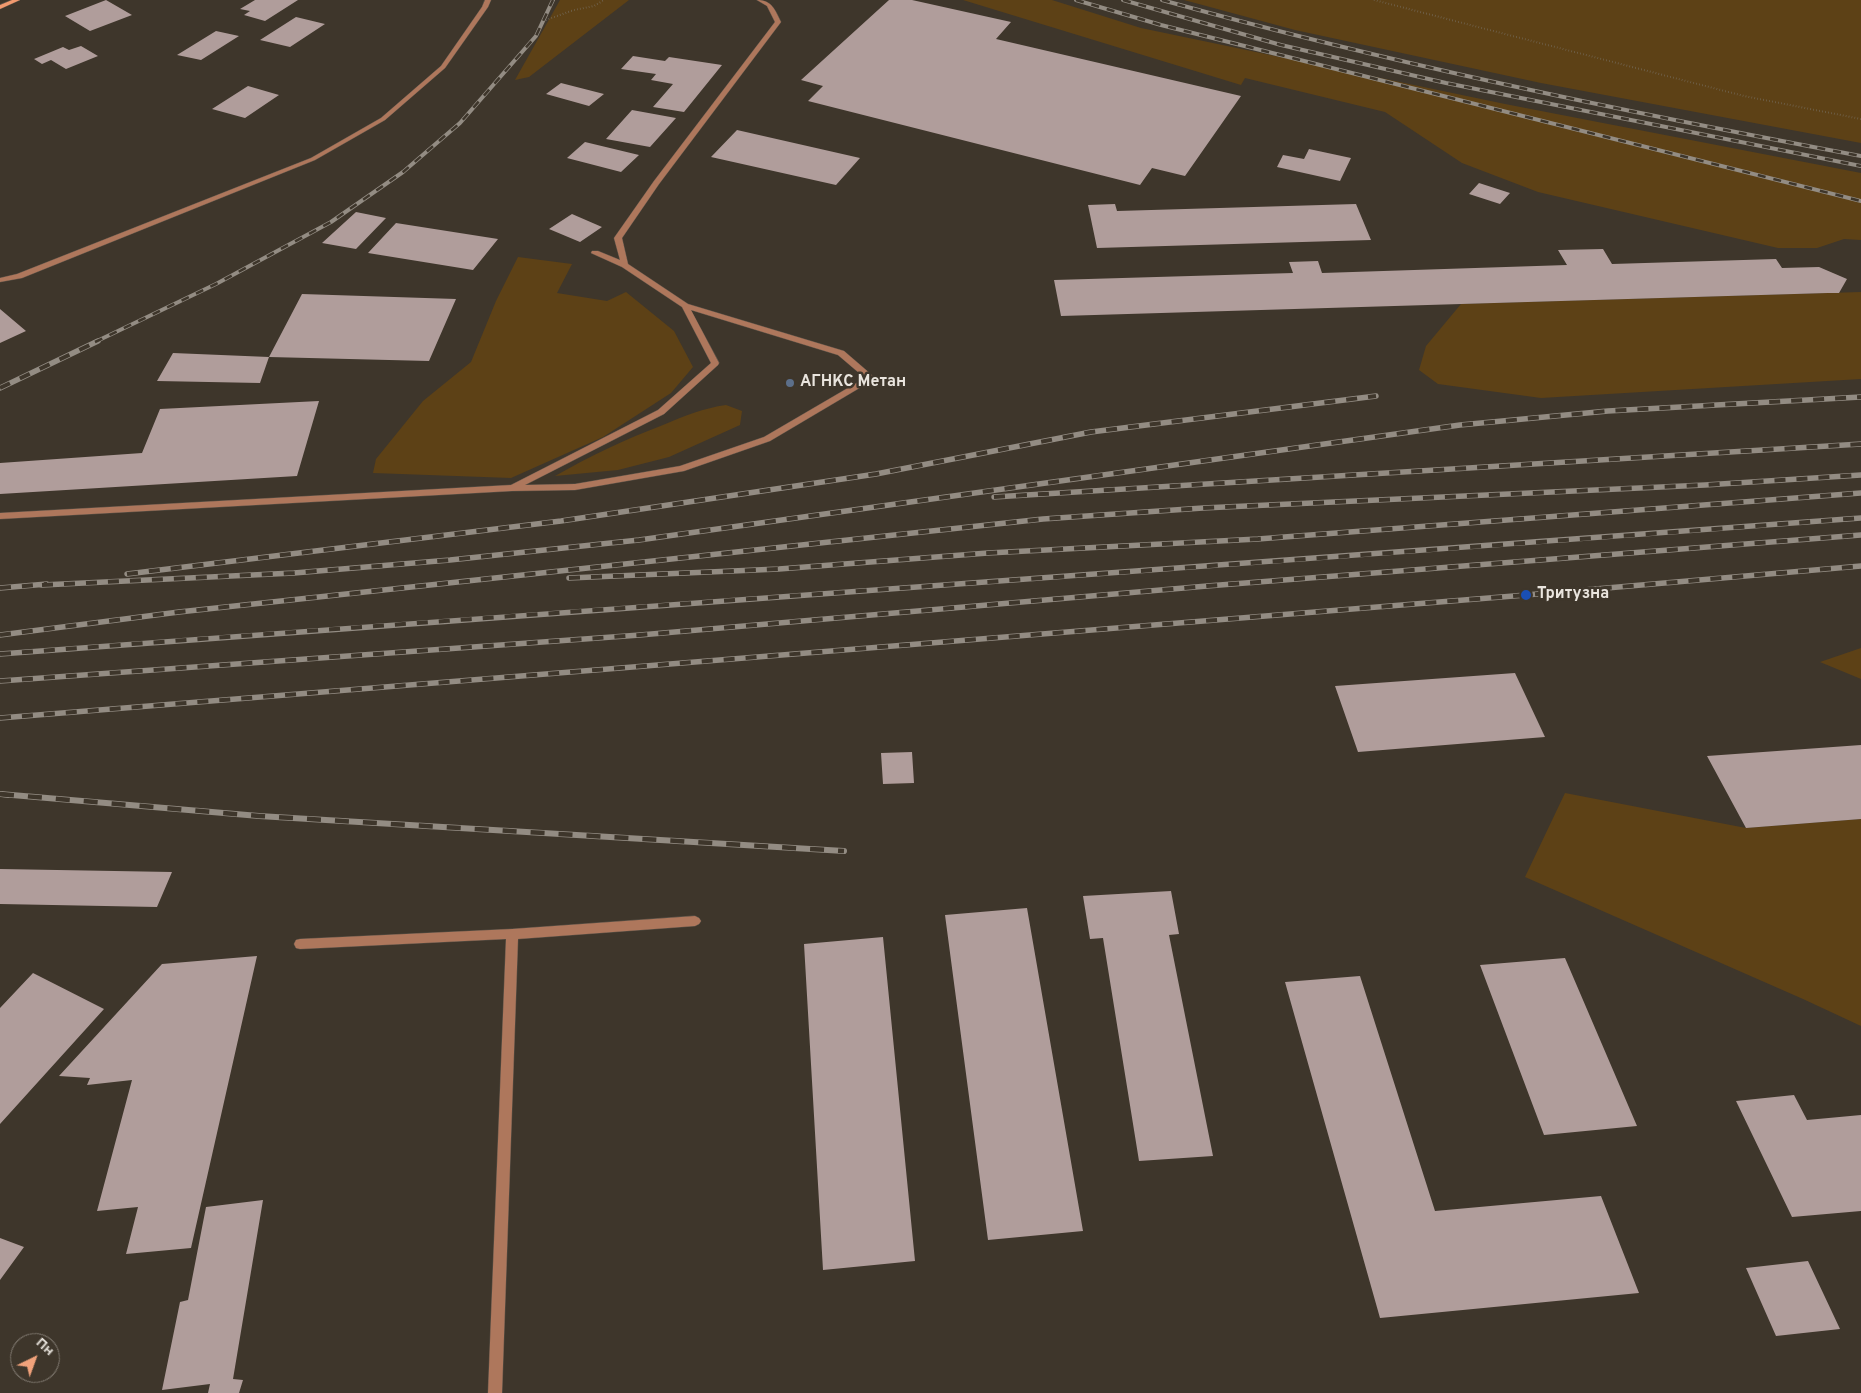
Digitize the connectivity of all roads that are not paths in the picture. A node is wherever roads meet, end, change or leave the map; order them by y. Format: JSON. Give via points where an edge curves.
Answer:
{"nodes":[{"id":1,"x":17,"y":0,"type":"edge"},
{"id":2,"x":488,"y":0,"type":"edge"},
{"id":3,"x":760,"y":0,"type":"edge"},
{"id":4,"x":0,"y":7,"type":"edge"},
{"id":5,"x":595,"y":253,"type":"dead end"},
{"id":6,"x":625,"y":264,"type":"junction"},
{"id":7,"x":0,"y":280,"type":"edge"},
{"id":8,"x":685,"y":306,"type":"junction"},
{"id":9,"x":512,"y":488,"type":"junction"},
{"id":10,"x":0,"y":516,"type":"edge"},
{"id":11,"x":696,"y":921,"type":"dead end"},
{"id":12,"x":512,"y":934,"type":"junction"},
{"id":13,"x":300,"y":944,"type":"dead end"},
{"id":14,"x":495,"y":1393,"type":"edge"}],
"edges":[{"from":1,"to":4,"type":"street"},
{"from":2,"to":7,"type":"street","via":[[443,67],[383,119],[320,155],[19,276]]},
{"from":3,"to":6,"type":"street","via":[[769,5],[778,22],[750,63],[667,166],[618,238]]},
{"from":5,"to":6,"type":"street"},
{"from":6,"to":8,"type":"street"},
{"from":8,"to":9,"type":"street","via":[[715,363],[661,412]]},
{"from":8,"to":9,"type":"street","via":[[841,353],[870,378],[767,439],[681,469],[575,487]]},
{"from":9,"to":10,"type":"street"},
{"from":11,"to":12,"type":"street"},
{"from":12,"to":13,"type":"street"},
{"from":12,"to":14,"type":"street"}]}
